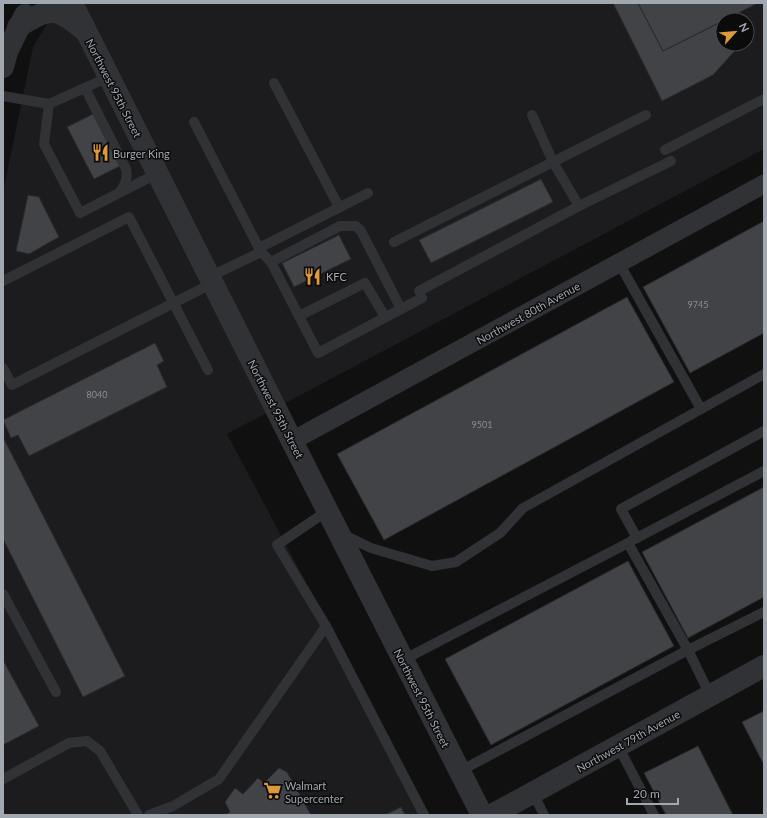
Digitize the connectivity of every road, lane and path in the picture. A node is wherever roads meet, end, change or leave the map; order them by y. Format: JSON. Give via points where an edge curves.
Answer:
{"nodes":[{"id":1,"x":32,"y":3,"type":"edge"},
{"id":2,"x":72,"y":3,"type":"edge"},
{"id":3,"x":18,"y":27,"type":"junction"},
{"id":4,"x":85,"y":30,"type":"junction"},
{"id":5,"x":3,"y":67,"type":"edge"},
{"id":6,"x":109,"y":77,"type":"junction"},
{"id":7,"x":274,"y":83,"type":"dead end"},
{"id":8,"x":85,"y":88,"type":"junction"},
{"id":9,"x":3,"y":96,"type":"edge"},
{"id":10,"x":764,"y":99,"type":"edge"},
{"id":11,"x":49,"y":104,"type":"junction"},
{"id":12,"x":532,"y":115,"type":"dead end"},
{"id":13,"x":646,"y":115,"type":"dead end"},
{"id":14,"x":194,"y":122,"type":"dead end"},
{"id":15,"x":665,"y":150,"type":"dead end"},
{"id":16,"x":671,"y":161,"type":"dead end"},
{"id":17,"x":553,"y":162,"type":"junction"},
{"id":18,"x":158,"y":173,"type":"junction"},
{"id":19,"x":764,"y":184,"type":"edge"},
{"id":20,"x":119,"y":193,"type":"junction"},
{"id":21,"x":368,"y":193,"type":"dead end"},
{"id":22,"x":579,"y":206,"type":"junction"},
{"id":23,"x":339,"y":207,"type":"junction"},
{"id":24,"x":394,"y":242,"type":"dead end"},
{"id":25,"x":260,"y":250,"type":"junction"},
{"id":26,"x":271,"y":262,"type":"junction"},
{"id":27,"x":619,"y":263,"type":"junction"},
{"id":28,"x":211,"y":280,"type":"junction"},
{"id":29,"x":3,"y":281,"type":"edge"},
{"id":30,"x":173,"y":304,"type":"junction"},
{"id":31,"x":401,"y":309,"type":"junction"},
{"id":32,"x":299,"y":316,"type":"junction"},
{"id":33,"x":385,"y":317,"type":"junction"},
{"id":34,"x":3,"y":368,"type":"edge"},
{"id":35,"x":208,"y":370,"type":"dead end"},
{"id":36,"x":764,"y":374,"type":"edge"},
{"id":37,"x":701,"y":409,"type":"junction"},
{"id":38,"x":764,"y":431,"type":"edge"},
{"id":39,"x":292,"y":441,"type":"junction"},
{"id":40,"x":764,"y":471,"type":"edge"},
{"id":41,"x":327,"y":511,"type":"junction"},
{"id":42,"x":338,"y":533,"type":"junction"},
{"id":43,"x":637,"y":538,"type":"junction"},
{"id":44,"x":628,"y":543,"type":"junction"},
{"id":45,"x":3,"y":594,"type":"edge"},
{"id":46,"x":764,"y":612,"type":"edge"},
{"id":47,"x":326,"y":626,"type":"junction"},
{"id":48,"x":688,"y":650,"type":"junction"},
{"id":49,"x":403,"y":660,"type":"junction"},
{"id":50,"x":764,"y":666,"type":"edge"},
{"id":51,"x":56,"y":692,"type":"dead end"},
{"id":52,"x":710,"y":695,"type":"junction"},
{"id":53,"x":618,"y":746,"type":"junction"},
{"id":54,"x":460,"y":772,"type":"junction"},
{"id":55,"x":3,"y":779,"type":"edge"},
{"id":56,"x":533,"y":793,"type":"junction"},
{"id":57,"x":138,"y":815,"type":"edge"},
{"id":58,"x":149,"y":815,"type":"edge"},
{"id":59,"x":424,"y":815,"type":"edge"},
{"id":60,"x":482,"y":815,"type":"edge"},
{"id":61,"x":492,"y":815,"type":"edge"},
{"id":62,"x":544,"y":815,"type":"edge"},
{"id":63,"x":654,"y":815,"type":"edge"}],
"edges":[{"from":1,"to":3,"type":"street"},
{"from":2,"to":4,"type":"street","name":"Northwest 95th Street"},
{"from":3,"to":4,"type":"street","via":[[34,17],[52,12],[71,18]]},
{"from":3,"to":5,"type":"street"},
{"from":4,"to":6,"type":"street","name":"Northwest 95th Street"},
{"from":6,"to":8,"type":"lane"},
{"from":6,"to":18,"type":"street","name":"Northwest 95th Street"},
{"from":7,"to":23,"type":"lane"},
{"from":8,"to":11,"type":"lane"},
{"from":8,"to":20,"type":"lane","via":[[126,169],[127,177]]},
{"from":9,"to":11,"type":"lane"},
{"from":10,"to":15,"type":"lane"},
{"from":11,"to":20,"type":"lane","via":[[44,144],[80,213]]},
{"from":12,"to":17,"type":"lane"},
{"from":13,"to":17,"type":"lane"},
{"from":14,"to":25,"type":"lane"},
{"from":16,"to":22,"type":"lane"},
{"from":17,"to":22,"type":"lane"},
{"from":17,"to":24,"type":"lane"},
{"from":18,"to":20,"type":"lane"},
{"from":18,"to":28,"type":"street","name":"Northwest 95th Street"},
{"from":19,"to":27,"type":"street","name":"Northwest 80th Avenue"},
{"from":21,"to":23,"type":"lane"},
{"from":22,"to":31,"type":"lane","via":[[421,294]]},
{"from":23,"to":25,"type":"lane"},
{"from":25,"to":26,"type":"lane"},
{"from":25,"to":28,"type":"lane"},
{"from":26,"to":31,"type":"lane","via":[[340,226],[356,226],[361,231]]},
{"from":26,"to":32,"type":"lane"},
{"from":27,"to":37,"type":"lane"},
{"from":27,"to":39,"type":"street","name":"Northwest 80th Avenue"},
{"from":28,"to":30,"type":"lane"},
{"from":28,"to":39,"type":"street","name":"Northwest 95th Street"},
{"from":29,"to":30,"type":"lane","via":[[129,217]]},
{"from":30,"to":34,"type":"lane","via":[[12,385]]},
{"from":30,"to":35,"type":"lane"},
{"from":31,"to":33,"type":"lane"},
{"from":32,"to":33,"type":"lane","via":[[366,282]]},
{"from":32,"to":33,"type":"lane","via":[[318,352]]},
{"from":36,"to":37,"type":"lane"},
{"from":37,"to":42,"type":"lane","via":[[523,508],[500,533],[456,562],[432,566],[371,548]]},
{"from":38,"to":43,"type":"lane","via":[[621,509]]},
{"from":39,"to":41,"type":"street","name":"Northwest 95th Street"},
{"from":40,"to":43,"type":"lane"},
{"from":41,"to":42,"type":"street","name":"Northwest 95th Street"},
{"from":41,"to":47,"type":"lane","via":[[277,545]]},
{"from":42,"to":49,"type":"street","name":"Northwest 95th Street"},
{"from":43,"to":44,"type":"lane"},
{"from":44,"to":48,"type":"lane"},
{"from":44,"to":49,"type":"lane"},
{"from":45,"to":51,"type":"lane"},
{"from":46,"to":48,"type":"lane"},
{"from":47,"to":58,"type":"lane","via":[[219,779],[173,806]]},
{"from":47,"to":59,"type":"lane"},
{"from":48,"to":52,"type":"lane"},
{"from":48,"to":54,"type":"lane"},
{"from":49,"to":54,"type":"street","name":"Northwest 95th Street"},
{"from":50,"to":52,"type":"street","name":"Northwest 79th Avenue"},
{"from":52,"to":53,"type":"street","name":"Northwest 79th Avenue"},
{"from":53,"to":56,"type":"street","name":"Northwest 79th Avenue"},
{"from":53,"to":63,"type":"lane"},
{"from":54,"to":60,"type":"street","name":"Northwest 95th Street"},
{"from":55,"to":57,"type":"lane","via":[[69,743],[86,741],[100,751]]},
{"from":56,"to":61,"type":"street","name":"Northwest 79th Avenue"},
{"from":56,"to":62,"type":"lane"}]}
